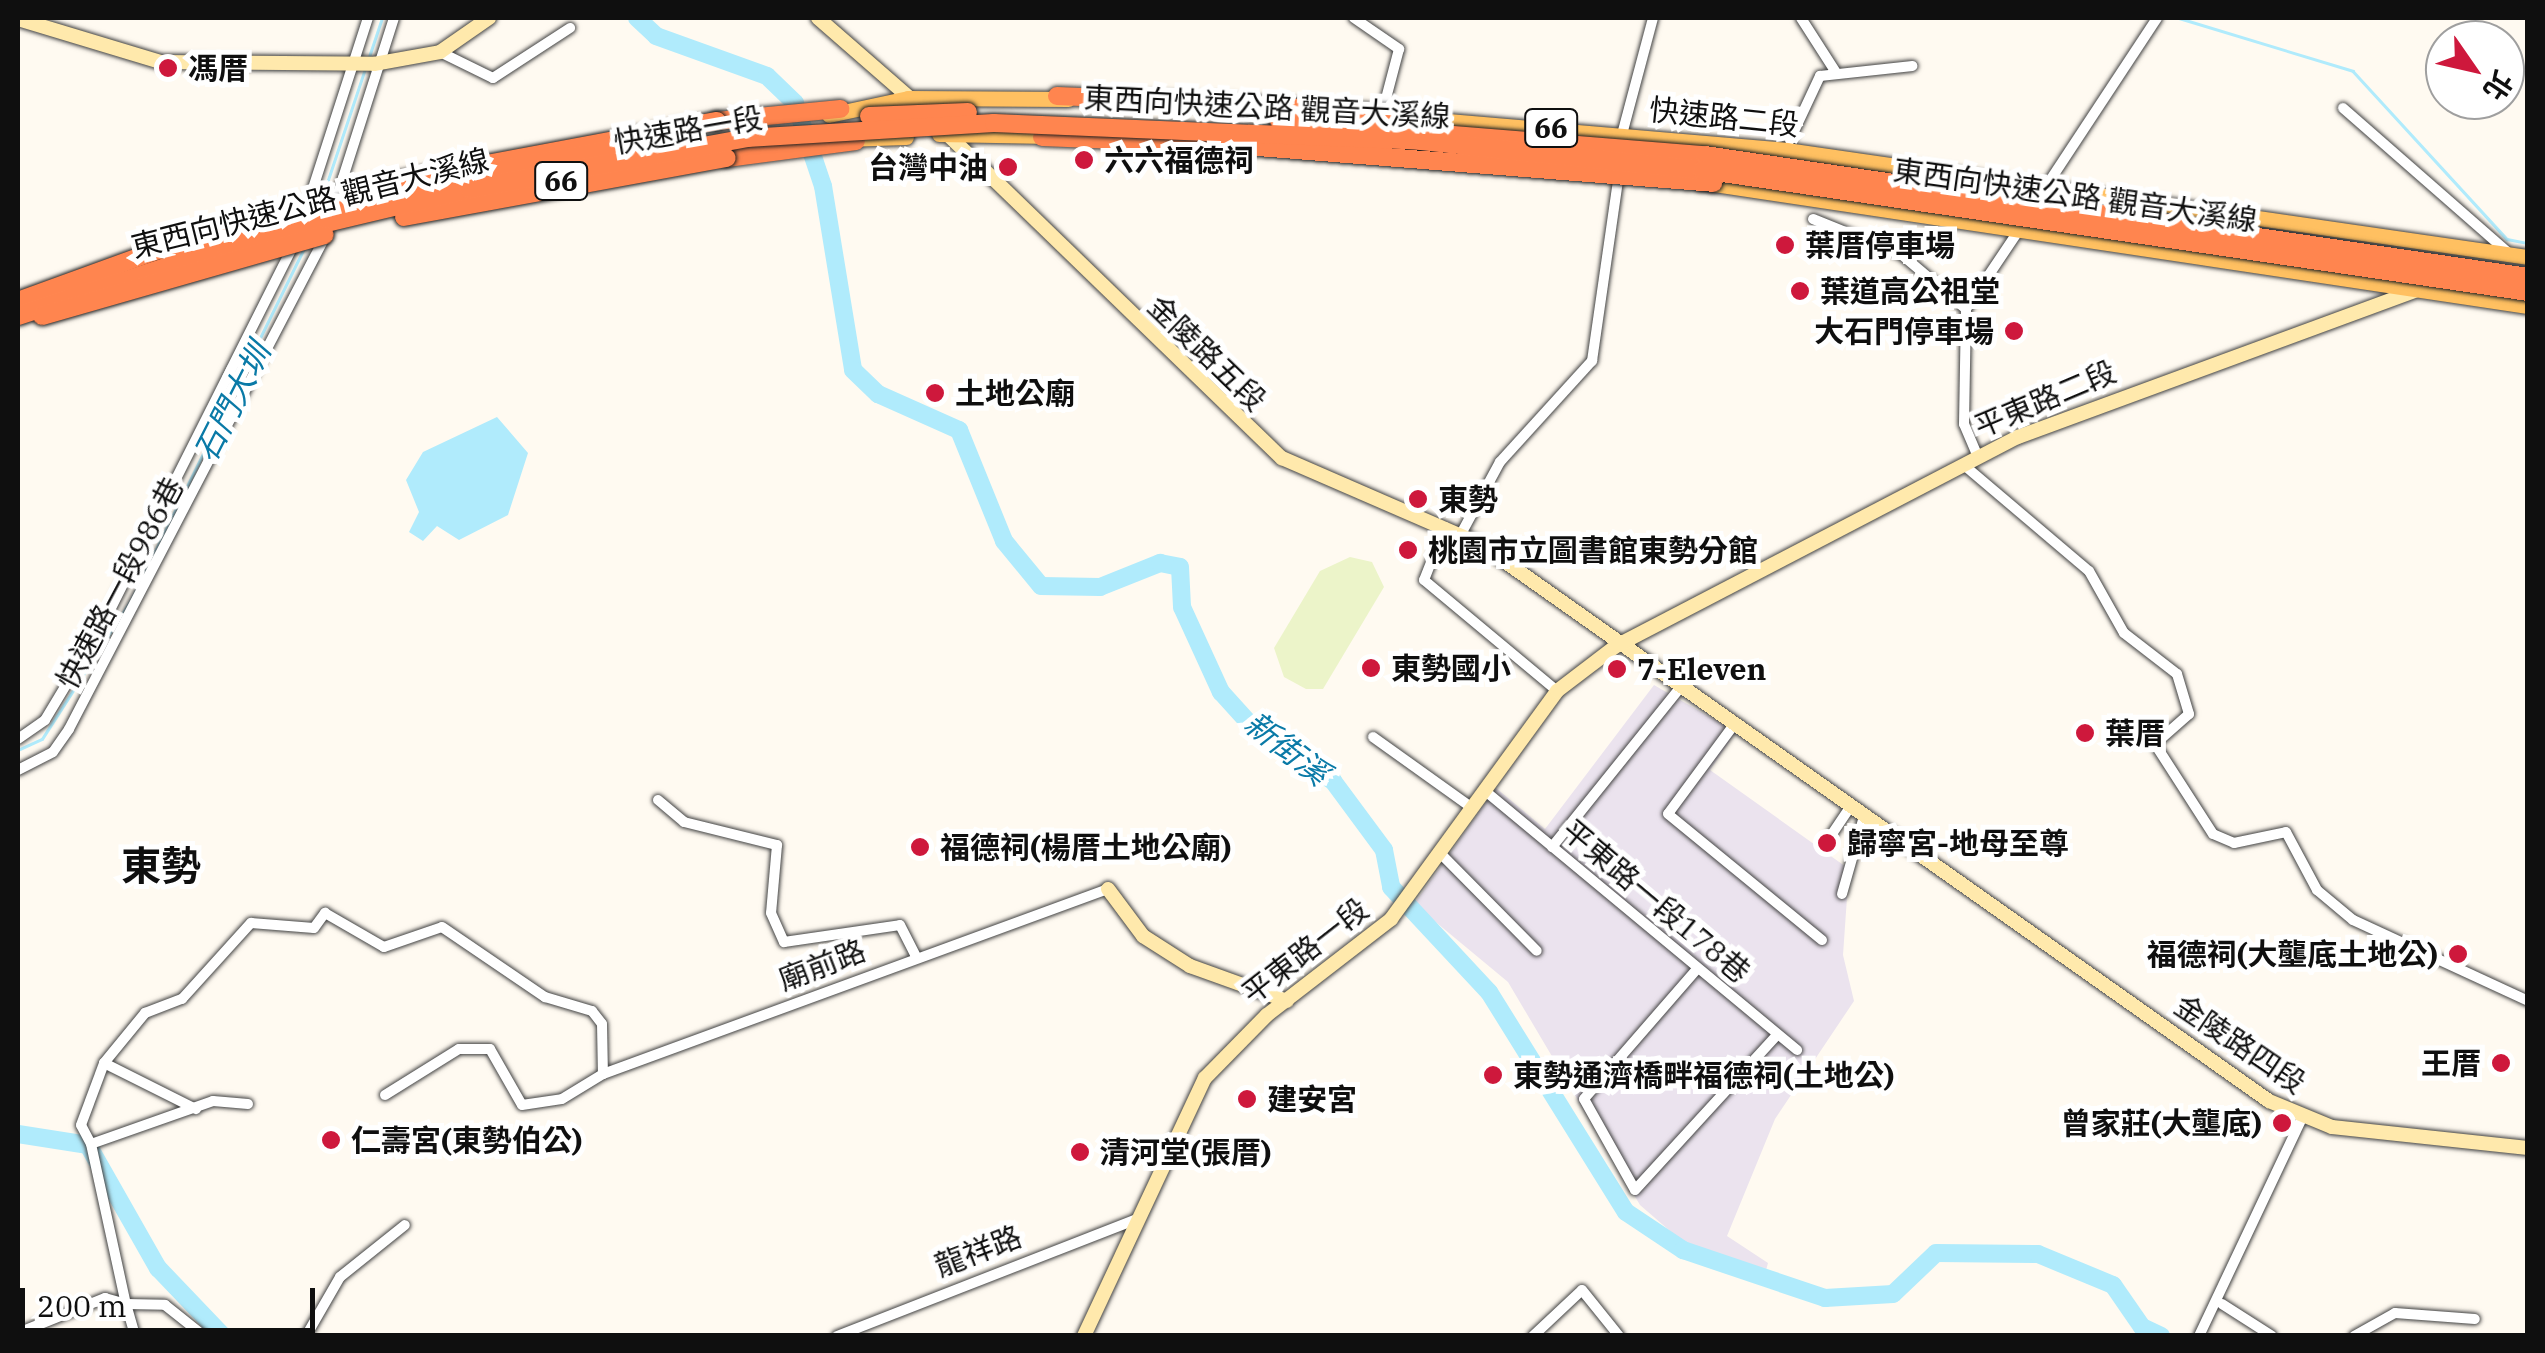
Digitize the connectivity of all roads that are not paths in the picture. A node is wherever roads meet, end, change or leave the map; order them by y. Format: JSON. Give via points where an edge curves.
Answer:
{"nodes":[{"id":1,"x":368,"y":18,"type":"edge"},
{"id":2,"x":394,"y":18,"type":"edge"},
{"id":3,"x":488,"y":18,"type":"edge"},
{"id":4,"x":818,"y":18,"type":"edge"},
{"id":5,"x":1354,"y":18,"type":"edge"},
{"id":6,"x":1653,"y":18,"type":"edge"},
{"id":7,"x":1801,"y":18,"type":"edge"},
{"id":8,"x":2157,"y":18,"type":"edge"},
{"id":9,"x":18,"y":19,"type":"edge"},
{"id":10,"x":570,"y":28,"type":"dead end"},
{"id":11,"x":440,"y":52,"type":"junction"},
{"id":12,"x":354,"y":62,"type":"junction"},
{"id":13,"x":381,"y":64,"type":"junction"},
{"id":14,"x":1912,"y":66,"type":"dead end"},
{"id":15,"x":1835,"y":71,"type":"junction"},
{"id":16,"x":1057,"y":96,"type":"junction"},
{"id":17,"x":908,"y":98,"type":"junction"},
{"id":18,"x":1384,"y":106,"type":"dead end"},
{"id":19,"x":2343,"y":108,"type":"dead end"},
{"id":20,"x":832,"y":111,"type":"joint"},
{"id":21,"x":790,"y":116,"type":"junction"},
{"id":22,"x":947,"y":134,"type":"junction"},
{"id":23,"x":1621,"y":134,"type":"junction"},
{"id":24,"x":1042,"y":137,"type":"junction"},
{"id":25,"x":1790,"y":140,"type":"dead end"},
{"id":26,"x":843,"y":141,"type":"joint"},
{"id":27,"x":801,"y":145,"type":"junction"},
{"id":28,"x":1618,"y":169,"type":"junction"},
{"id":29,"x":1871,"y":186,"type":"junction"},
{"id":30,"x":2043,"y":191,"type":"junction"},
{"id":31,"x":336,"y":196,"type":"junction"},
{"id":32,"x":310,"y":203,"type":"junction"},
{"id":33,"x":1813,"y":219,"type":"dead end"},
{"id":34,"x":2020,"y":228,"type":"junction"},
{"id":35,"x":325,"y":230,"type":"junction"},
{"id":36,"x":298,"y":237,"type":"junction"},
{"id":37,"x":2521,"y":255,"type":"edge"},
{"id":38,"x":2528,"y":277,"type":"edge"},
{"id":39,"x":2423,"y":288,"type":"junction"},
{"id":40,"x":2528,"y":292,"type":"edge"},
{"id":41,"x":18,"y":298,"type":"edge"},
{"id":42,"x":2528,"y":306,"type":"edge"},
{"id":43,"x":1966,"y":309,"type":"junction"},
{"id":44,"x":18,"y":319,"type":"edge"},
{"id":45,"x":1978,"y":457,"type":"junction"},
{"id":46,"x":1964,"y":466,"type":"junction"},
{"id":47,"x":1445,"y":527,"type":"junction"},
{"id":48,"x":1461,"y":534,"type":"junction"},
{"id":49,"x":1616,"y":646,"type":"junction"},
{"id":50,"x":1679,"y":688,"type":"junction"},
{"id":51,"x":1557,"y":691,"type":"junction"},
{"id":52,"x":1734,"y":726,"type":"junction"},
{"id":53,"x":1372,"y":737,"type":"dead end"},
{"id":54,"x":18,"y":739,"type":"edge"},
{"id":55,"x":18,"y":770,"type":"edge"},
{"id":56,"x":1484,"y":790,"type":"junction"},
{"id":57,"x":658,"y":800,"type":"dead end"},
{"id":58,"x":1851,"y":806,"type":"junction"},
{"id":59,"x":1472,"y":808,"type":"junction"},
{"id":60,"x":1864,"y":816,"type":"junction"},
{"id":61,"x":1830,"y":837,"type":"dead end"},
{"id":62,"x":1552,"y":847,"type":"junction"},
{"id":63,"x":1441,"y":854,"type":"junction"},
{"id":64,"x":1108,"y":889,"type":"joint"},
{"id":65,"x":1842,"y":894,"type":"dead end"},
{"id":66,"x":1822,"y":940,"type":"dead end"},
{"id":67,"x":1537,"y":951,"type":"dead end"},
{"id":68,"x":917,"y":958,"type":"junction"},
{"id":69,"x":1697,"y":969,"type":"junction"},
{"id":70,"x":2528,"y":1000,"type":"edge"},
{"id":71,"x":1287,"y":1001,"type":"junction"},
{"id":72,"x":1777,"y":1035,"type":"junction"},
{"id":73,"x":1797,"y":1050,"type":"dead end"},
{"id":74,"x":104,"y":1063,"type":"junction"},
{"id":75,"x":603,"y":1074,"type":"junction"},
{"id":76,"x":385,"y":1094,"type":"dead end"},
{"id":77,"x":248,"y":1104,"type":"dead end"},
{"id":78,"x":197,"y":1110,"type":"junction"},
{"id":79,"x":2302,"y":1118,"type":"junction"},
{"id":80,"x":91,"y":1148,"type":"junction"},
{"id":81,"x":2528,"y":1148,"type":"edge"},
{"id":82,"x":1138,"y":1218,"type":"junction"},
{"id":83,"x":406,"y":1225,"type":"dead end"},
{"id":84,"x":126,"y":1304,"type":"junction"},
{"id":85,"x":2222,"y":1304,"type":"junction"},
{"id":86,"x":2475,"y":1319,"type":"dead end"},
{"id":87,"x":18,"y":1333,"type":"edge"},
{"id":88,"x":135,"y":1336,"type":"edge"},
{"id":89,"x":204,"y":1336,"type":"edge"},
{"id":90,"x":306,"y":1336,"type":"edge"},
{"id":91,"x":837,"y":1336,"type":"edge"},
{"id":92,"x":1084,"y":1336,"type":"edge"},
{"id":93,"x":1533,"y":1336,"type":"edge"},
{"id":94,"x":1619,"y":1336,"type":"edge"},
{"id":95,"x":2200,"y":1336,"type":"edge"},
{"id":96,"x":2272,"y":1336,"type":"edge"},
{"id":97,"x":2354,"y":1336,"type":"edge"}],
"edges":[{"from":1,"to":12,"type":"street","name":"快速路一段986巷"},
{"from":2,"to":13,"type":"street","name":"快速路一段986巷"},
{"from":3,"to":11,"type":"street"},
{"from":4,"to":17,"type":"street","name":"金陵路五段"},
{"from":5,"to":18,"type":"street","via":[[1400,49]]},
{"from":6,"to":23,"type":"street"},
{"from":7,"to":15,"type":"street","via":[[1823,39]]},
{"from":8,"to":30,"type":"street"},
{"from":9,"to":12,"type":"street","via":[[160,62]]},
{"from":10,"to":11,"type":"street","via":[[493,78]]},
{"from":11,"to":13,"type":"street"},
{"from":12,"to":13,"type":"street"},
{"from":12,"to":32,"type":"street","name":"快速路一段986巷"},
{"from":13,"to":31,"type":"street","name":"快速路一段986巷"},
{"from":14,"to":15,"type":"street"},
{"from":15,"to":25,"type":"street","via":[[1808,91]]},
{"from":16,"to":17,"type":"main road","name":"快速路二段","number":"66"},
{"from":16,"to":23,"type":"main road","name":"快速路二段","number":"66"},
{"from":16,"to":29,"type":"highway","bridge":true,"via":[[1222,102],[1755,152]]},
{"from":17,"to":20,"type":"main road","number":"66"},
{"from":17,"to":22,"type":"street","name":"金陵路五段"},
{"from":19,"to":37,"type":"street"},
{"from":20,"to":21,"type":"highway"},
{"from":21,"to":31,"type":"main road","name":"快速路一段","number":"66","via":[[543,149]]},
{"from":21,"to":41,"type":"highway","bridge":true,"via":[[717,121],[440,167],[174,236]]},
{"from":22,"to":24,"type":"main road","number":"66"},
{"from":22,"to":26,"type":"main road","number":"66"},
{"from":22,"to":47,"type":"street","name":"金陵路五段","via":[[1272,450]]},
{"from":23,"to":28,"type":"street"},
{"from":23,"to":30,"type":"main road","name":"快速路二段","number":"66"},
{"from":24,"to":28,"type":"main road","number":"66","via":[[1450,150]]},
{"from":24,"to":29,"type":"highway","bridge":true},
{"from":26,"to":27,"type":"highway"},
{"from":27,"to":35,"type":"main road","name":"快速路一段","number":"66"},
{"from":27,"to":44,"type":"highway","bridge":true,"via":[[368,225]]},
{"from":28,"to":34,"type":"main road","number":"66"},
{"from":28,"to":48,"type":"street","via":[[1592,361],[1500,462]]},
{"from":29,"to":38,"type":"highway","name":"東西向快速公路 觀音大溪線","number":"66","bridge":true},
{"from":29,"to":40,"type":"highway","name":"東西向快速公路 觀音大溪線","number":"66","bridge":true},
{"from":29,"to":41,"type":"highway","name":"東西向快速公路 觀音大溪線","number":"66","bridge":true,"via":[[1387,125],[902,112],[585,151],[434,182],[158,250]]},
{"from":29,"to":44,"type":"highway","name":"東西向快速公路 觀音大溪線","number":"66","bridge":true,"via":[[1420,141],[1154,125],[871,126],[747,138],[469,189],[226,247]]},
{"from":30,"to":34,"type":"street"},
{"from":30,"to":37,"type":"main road","name":"快速路二段","number":"66"},
{"from":31,"to":32,"type":"main road","number":"66","bridge":true},
{"from":31,"to":35,"type":"street","name":"快速路一段986巷"},
{"from":32,"to":36,"type":"street","name":"快速路一段986巷"},
{"from":32,"to":41,"type":"main road","number":"66","via":[[162,244]]},
{"from":33,"to":43,"type":"street","via":[[1902,255]]},
{"from":34,"to":39,"type":"main road","number":"66"},
{"from":34,"to":43,"type":"street"},
{"from":35,"to":36,"type":"main road","number":"66","bridge":true},
{"from":35,"to":55,"type":"street","name":"快速路一段986巷","via":[[69,729],[53,752]]},
{"from":36,"to":44,"type":"main road","number":"66"},
{"from":36,"to":54,"type":"street","name":"快速路一段986巷","via":[[105,620],[45,720]]},
{"from":37,"to":39,"type":"street","name":"平東路二段"},
{"from":39,"to":42,"type":"main road","number":"66"},
{"from":39,"to":45,"type":"street","name":"平東路二段","via":[[2169,376]]},
{"from":43,"to":45,"type":"street","via":[[1964,434]]},
{"from":45,"to":46,"type":"street","name":"平東路二段"},
{"from":46,"to":49,"type":"street","name":"平東路二段"},
{"from":46,"to":70,"type":"street","via":[[2089,570],[2124,632],[2177,674],[2190,714],[2155,744],[2213,834],[2234,843],[2286,832],[2317,890],[2353,920]]},
{"from":47,"to":48,"type":"street","name":"金陵路五段"},
{"from":47,"to":51,"type":"street","via":[[1424,580]]},
{"from":48,"to":49,"type":"street","name":"金陵路五段"},
{"from":49,"to":50,"type":"street","name":"金陵路四段"},
{"from":49,"to":51,"type":"street","name":"平東路一段"},
{"from":50,"to":52,"type":"street","name":"金陵路四段"},
{"from":50,"to":62,"type":"street"},
{"from":51,"to":56,"type":"street","name":"平東路一段"},
{"from":52,"to":58,"type":"street","name":"金陵路四段"},
{"from":52,"to":66,"type":"street","via":[[1668,814]]},
{"from":53,"to":59,"type":"street"},
{"from":56,"to":59,"type":"street","name":"平東路一段"},
{"from":56,"to":62,"type":"street","name":"平東路一段178巷"},
{"from":57,"to":68,"type":"street","via":[[684,822],[777,846],[771,913],[784,942],[900,924]]},
{"from":58,"to":60,"type":"street","name":"金陵路四段"},
{"from":58,"to":61,"type":"street"},
{"from":59,"to":63,"type":"street","name":"平東路一段"},
{"from":60,"to":65,"type":"street"},
{"from":60,"to":79,"type":"street","name":"金陵路四段"},
{"from":62,"to":69,"type":"street","name":"平東路一段178巷"},
{"from":63,"to":67,"type":"street"},
{"from":63,"to":71,"type":"street","name":"平東路一段","via":[[1391,919]]},
{"from":64,"to":68,"type":"street","name":"廟前路"},
{"from":64,"to":71,"type":"street","name":"廟前路","via":[[1143,936],[1174,956]]},
{"from":68,"to":75,"type":"street","name":"廟前路"},
{"from":69,"to":72,"type":"street","name":"平東路一段178巷"},
{"from":69,"to":72,"type":"street","via":[[1584,1099],[1622,1178],[1635,1190],[1648,1186]]},
{"from":71,"to":82,"type":"street","name":"平東路一段","via":[[1205,1078]]},
{"from":72,"to":73,"type":"street","name":"平東路一段178巷"},
{"from":74,"to":75,"type":"street","via":[[128,1029],[182,999],[251,923],[314,928],[325,913],[384,947],[442,927],[545,997],[592,1011],[602,1024]]},
{"from":74,"to":78,"type":"street"},
{"from":74,"to":80,"type":"street","via":[[83,1112]]},
{"from":75,"to":76,"type":"street","name":"廟前路","via":[[562,1099],[522,1105],[490,1049],[459,1050]]},
{"from":77,"to":78,"type":"street","via":[[214,1101]]},
{"from":78,"to":80,"type":"street"},
{"from":79,"to":81,"type":"street","name":"金陵路四段"},
{"from":79,"to":85,"type":"street"},
{"from":80,"to":84,"type":"street"},
{"from":82,"to":91,"type":"street","name":"龍祥路"},
{"from":82,"to":92,"type":"street","name":"平東路一段"},
{"from":83,"to":90,"type":"street","via":[[340,1277]]},
{"from":84,"to":87,"type":"street","via":[[104,1298]]},
{"from":84,"to":88,"type":"street"},
{"from":84,"to":89,"type":"street","via":[[165,1305]]},
{"from":85,"to":95,"type":"street"},
{"from":85,"to":96,"type":"street"},
{"from":86,"to":97,"type":"street","via":[[2395,1313]]},
{"from":93,"to":94,"type":"street","via":[[1582,1290]]}]}
